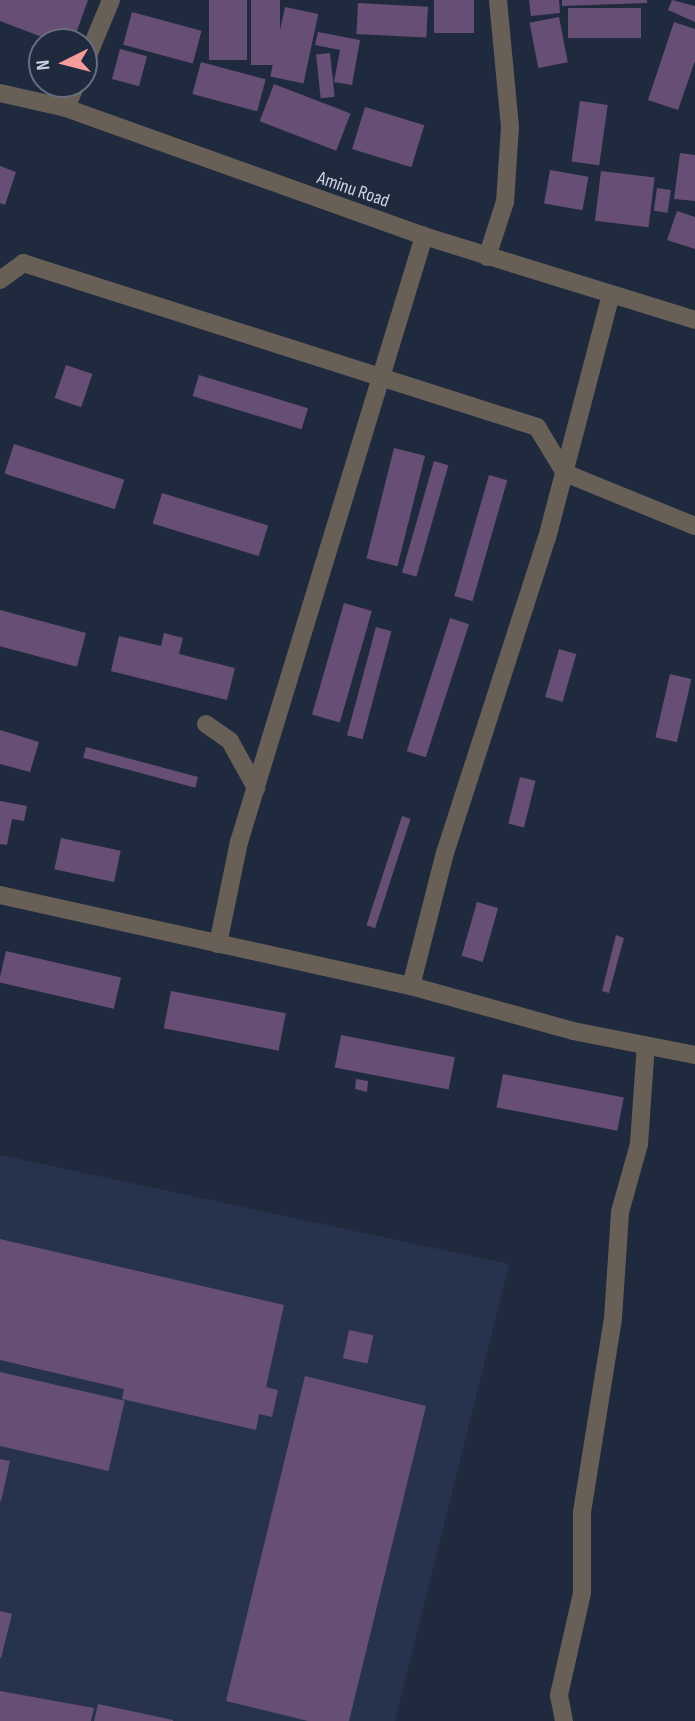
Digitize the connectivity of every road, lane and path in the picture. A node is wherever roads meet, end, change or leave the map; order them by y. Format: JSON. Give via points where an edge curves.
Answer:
{"nodes":[{"id":1,"x":111,"y":0,"type":"edge"},
{"id":2,"x":498,"y":0,"type":"edge"},
{"id":3,"x":98,"y":31,"type":"edge"},
{"id":4,"x":0,"y":93,"type":"edge"},
{"id":5,"x":70,"y":98,"type":"edge"},
{"id":6,"x":66,"y":108,"type":"junction"},
{"id":7,"x":424,"y":236,"type":"junction"},
{"id":8,"x":487,"y":257,"type":"junction"},
{"id":9,"x":0,"y":280,"type":"edge"},
{"id":10,"x":611,"y":295,"type":"junction"},
{"id":11,"x":695,"y":320,"type":"edge"},
{"id":12,"x":382,"y":378,"type":"junction"},
{"id":13,"x":565,"y":473,"type":"junction"},
{"id":14,"x":695,"y":526,"type":"edge"},
{"id":15,"x":206,"y":724,"type":"dead end"},
{"id":16,"x":256,"y":788,"type":"junction"},
{"id":17,"x":0,"y":895,"type":"edge"},
{"id":18,"x":218,"y":944,"type":"junction"},
{"id":19,"x":411,"y":986,"type":"junction"},
{"id":20,"x":646,"y":1045,"type":"junction"},
{"id":21,"x":695,"y":1055,"type":"edge"},
{"id":22,"x":564,"y":1721,"type":"edge"}],
"edges":[{"from":1,"to":3,"type":"street"},
{"from":2,"to":8,"type":"street","via":[[510,127],[505,202]]},
{"from":4,"to":6,"type":"street","name":"Aminu Road"},
{"from":5,"to":6,"type":"street"},
{"from":6,"to":7,"type":"street","name":"Aminu Road"},
{"from":7,"to":8,"type":"street","name":"Aminu Road"},
{"from":7,"to":12,"type":"street"},
{"from":8,"to":10,"type":"street","name":"Aminu Road"},
{"from":9,"to":12,"type":"street","via":[[23,262]]},
{"from":10,"to":11,"type":"street","name":"Aminu Road"},
{"from":10,"to":13,"type":"street"},
{"from":12,"to":13,"type":"street","via":[[537,428]]},
{"from":12,"to":16,"type":"street"},
{"from":13,"to":14,"type":"street"},
{"from":13,"to":19,"type":"street","via":[[444,853]]},
{"from":15,"to":16,"type":"street","via":[[230,741]]},
{"from":16,"to":18,"type":"street","via":[[239,842]]},
{"from":17,"to":18,"type":"street"},
{"from":18,"to":19,"type":"street"},
{"from":19,"to":20,"type":"street","via":[[573,1031]]},
{"from":20,"to":21,"type":"street"},
{"from":20,"to":22,"type":"street","via":[[639,1144],[620,1212],[612,1318],[582,1512],[582,1593],[559,1695]]}]}
